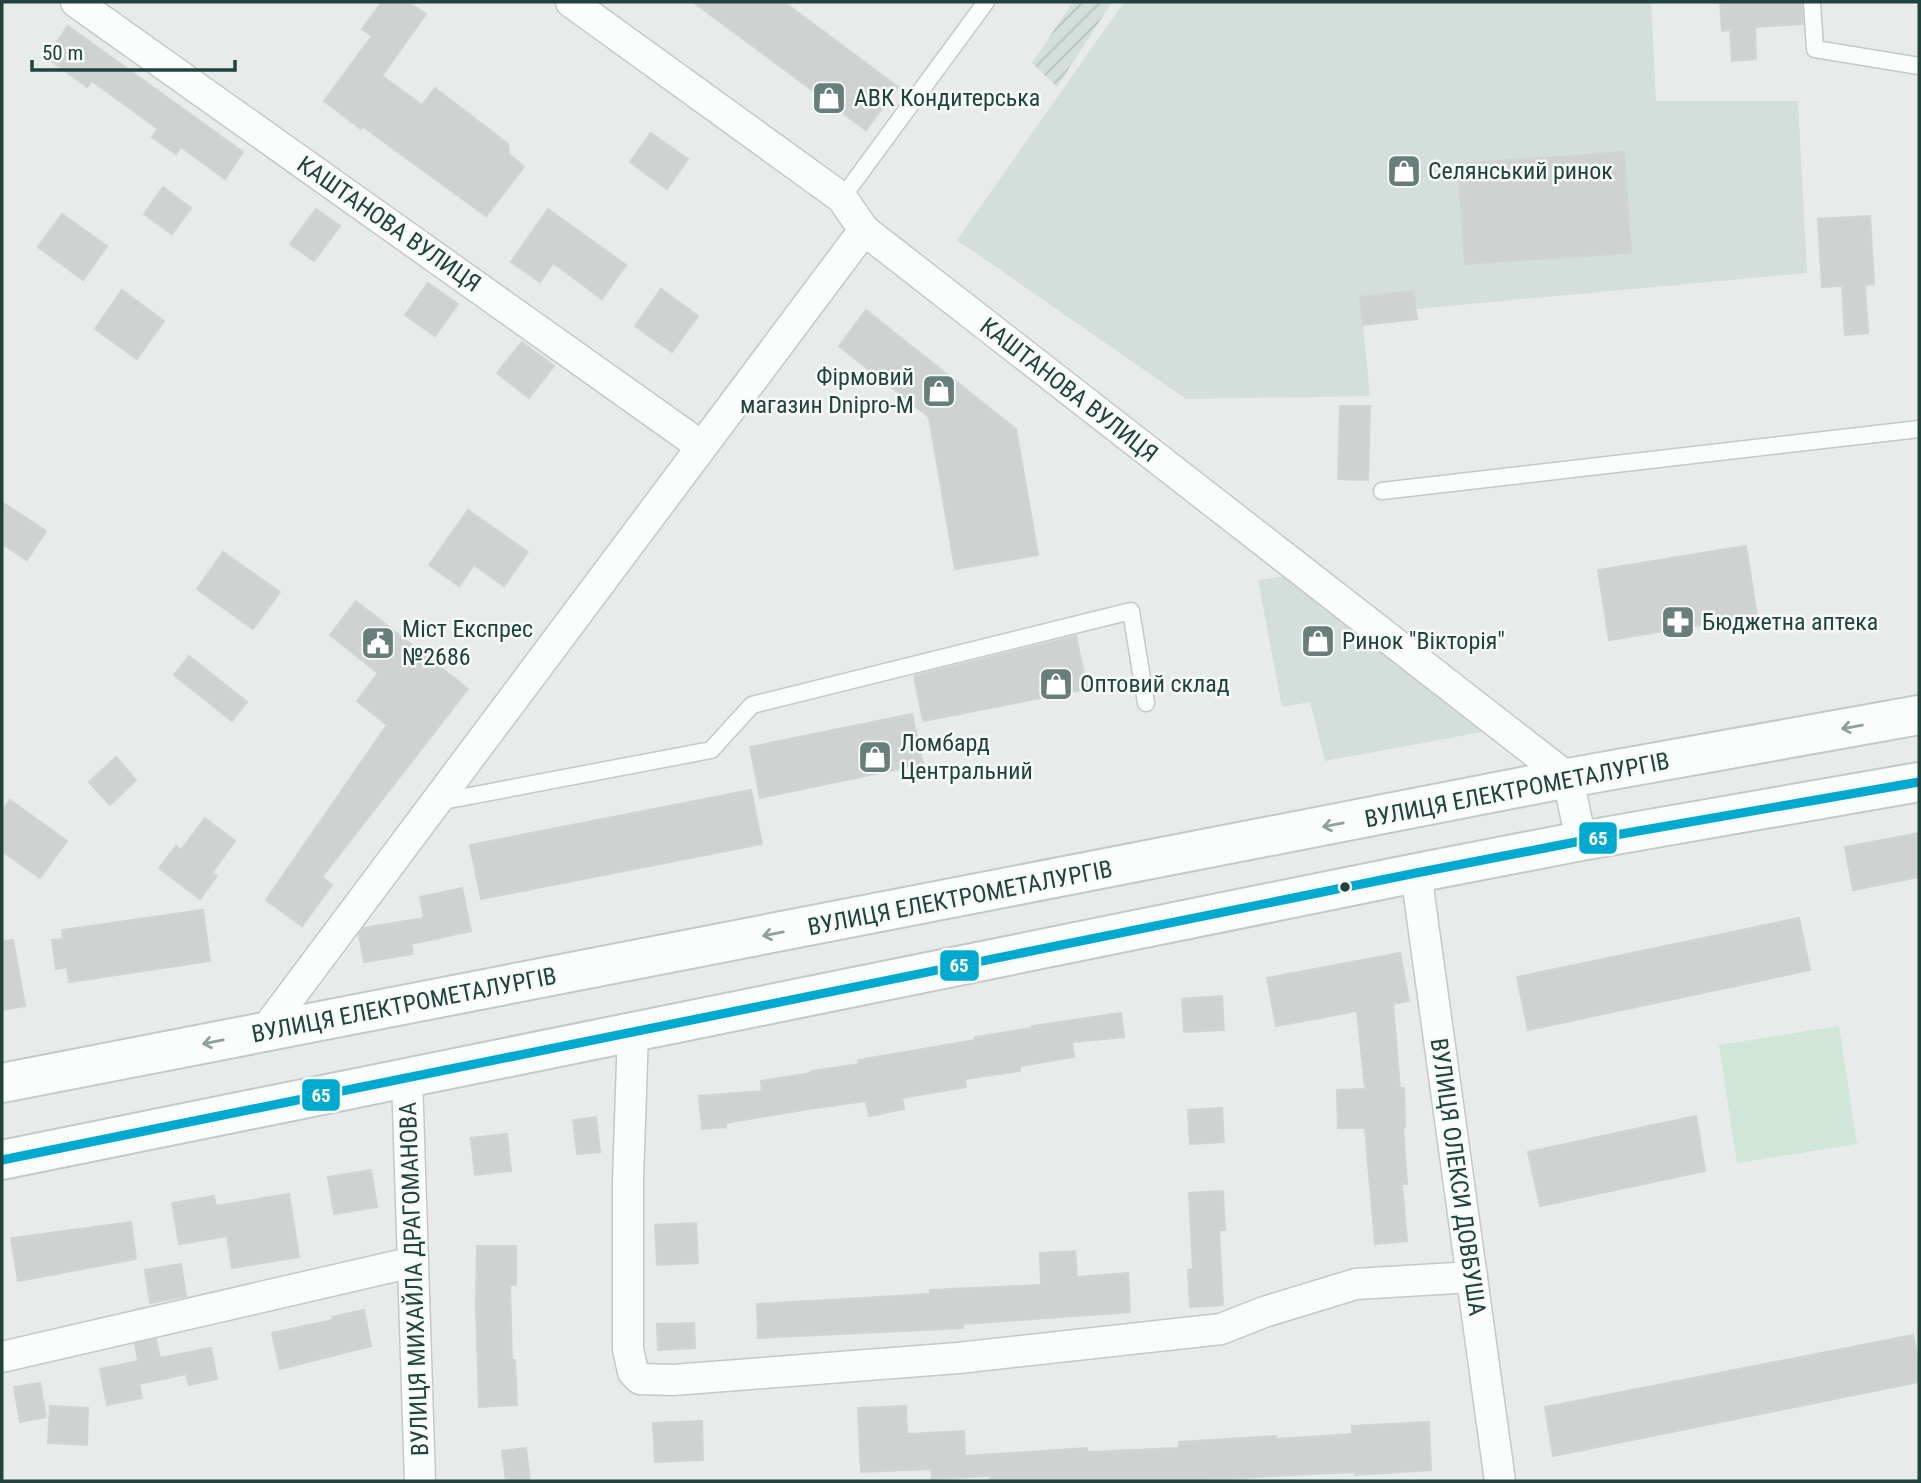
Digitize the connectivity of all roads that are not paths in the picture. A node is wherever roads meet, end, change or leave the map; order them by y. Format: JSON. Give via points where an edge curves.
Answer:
{"nodes":[{"id":1,"x":76,"y":2,"type":"edge"},
{"id":2,"x":571,"y":2,"type":"edge"},
{"id":3,"x":986,"y":2,"type":"edge"},
{"id":4,"x":1812,"y":2,"type":"edge"},
{"id":5,"x":1919,"y":66,"type":"edge"},
{"id":6,"x":842,"y":198,"type":"junction"},
{"id":7,"x":864,"y":230,"type":"junction"},
{"id":8,"x":1919,"y":429,"type":"edge"},
{"id":9,"x":701,"y":446,"type":"junction"},
{"id":10,"x":1382,"y":491,"type":"dead end"},
{"id":11,"x":1146,"y":703,"type":"dead end"},
{"id":12,"x":1919,"y":715,"type":"edge"},
{"id":13,"x":1568,"y":778,"type":"junction"},
{"id":14,"x":1919,"y":782,"type":"edge"},
{"id":15,"x":436,"y":802,"type":"junction"},
{"id":16,"x":1581,"y":841,"type":"junction"},
{"id":17,"x":1416,"y":873,"type":"junction"},
{"id":18,"x":264,"y":1032,"type":"junction"},
{"id":19,"x":633,"y":1032,"type":"junction"},
{"id":20,"x":407,"y":1077,"type":"junction"},
{"id":21,"x":2,"y":1083,"type":"edge"},
{"id":22,"x":2,"y":1160,"type":"edge"},
{"id":23,"x":413,"y":1262,"type":"junction"},
{"id":24,"x":1472,"y":1277,"type":"junction"},
{"id":25,"x":2,"y":1357,"type":"edge"},
{"id":26,"x":420,"y":1481,"type":"edge"},
{"id":27,"x":1500,"y":1481,"type":"edge"}],
"edges":[{"from":1,"to":9,"type":"street","name":"КАШТАНОВА ВУЛИЦЯ"},
{"from":2,"to":6,"type":"street","name":"КАШТАНОВА ВУЛИЦЯ"},
{"from":3,"to":6,"type":"lane"},
{"from":4,"to":5,"type":"lane","via":[[1815,50]]},
{"from":6,"to":7,"type":"street","name":"КАШТАНОВА ВУЛИЦЯ"},
{"from":7,"to":9,"type":"street"},
{"from":7,"to":13,"type":"street","name":"КАШТАНОВА ВУЛИЦЯ"},
{"from":8,"to":10,"type":"lane"},
{"from":9,"to":15,"type":"street"},
{"from":11,"to":15,"type":"lane","via":[[1131,611],[752,705],[711,750]]},
{"from":12,"to":13,"type":"main road","name":"ВУЛИЦЯ ЕЛЕКТРОМЕТАЛУРГІВ","one_way":true},
{"from":13,"to":16,"type":"street"},
{"from":13,"to":18,"type":"main road","name":"ВУЛИЦЯ ЕЛЕКТРОМЕТАЛУРГІВ","one_way":true},
{"from":14,"to":16,"type":"main road"},
{"from":15,"to":18,"type":"street"},
{"from":16,"to":17,"type":"main road"},
{"from":17,"to":19,"type":"main road"},
{"from":17,"to":24,"type":"street","name":"ВУЛИЦЯ ОЛЕКСИ ДОВБУША"},
{"from":18,"to":21,"type":"main road","name":"ВУЛИЦЯ ЕЛЕКТРОМЕТАЛУРГІВ","one_way":true},
{"from":19,"to":20,"type":"main road"},
{"from":19,"to":24,"type":"street","via":[[628,1349],[633,1372],[640,1379],[958,1357],[1222,1329],[1356,1284]]},
{"from":20,"to":22,"type":"main road"},
{"from":20,"to":23,"type":"street","name":"ВУЛИЦЯ МИХАЙЛА ДРАГОМАНОВА"},
{"from":23,"to":25,"type":"street"},
{"from":23,"to":26,"type":"street","name":"ВУЛИЦЯ МИХАЙЛА ДРАГОМАНОВА"},
{"from":24,"to":27,"type":"street","name":"ВУЛИЦЯ ОЛЕКСИ ДОВБУША"}]}
